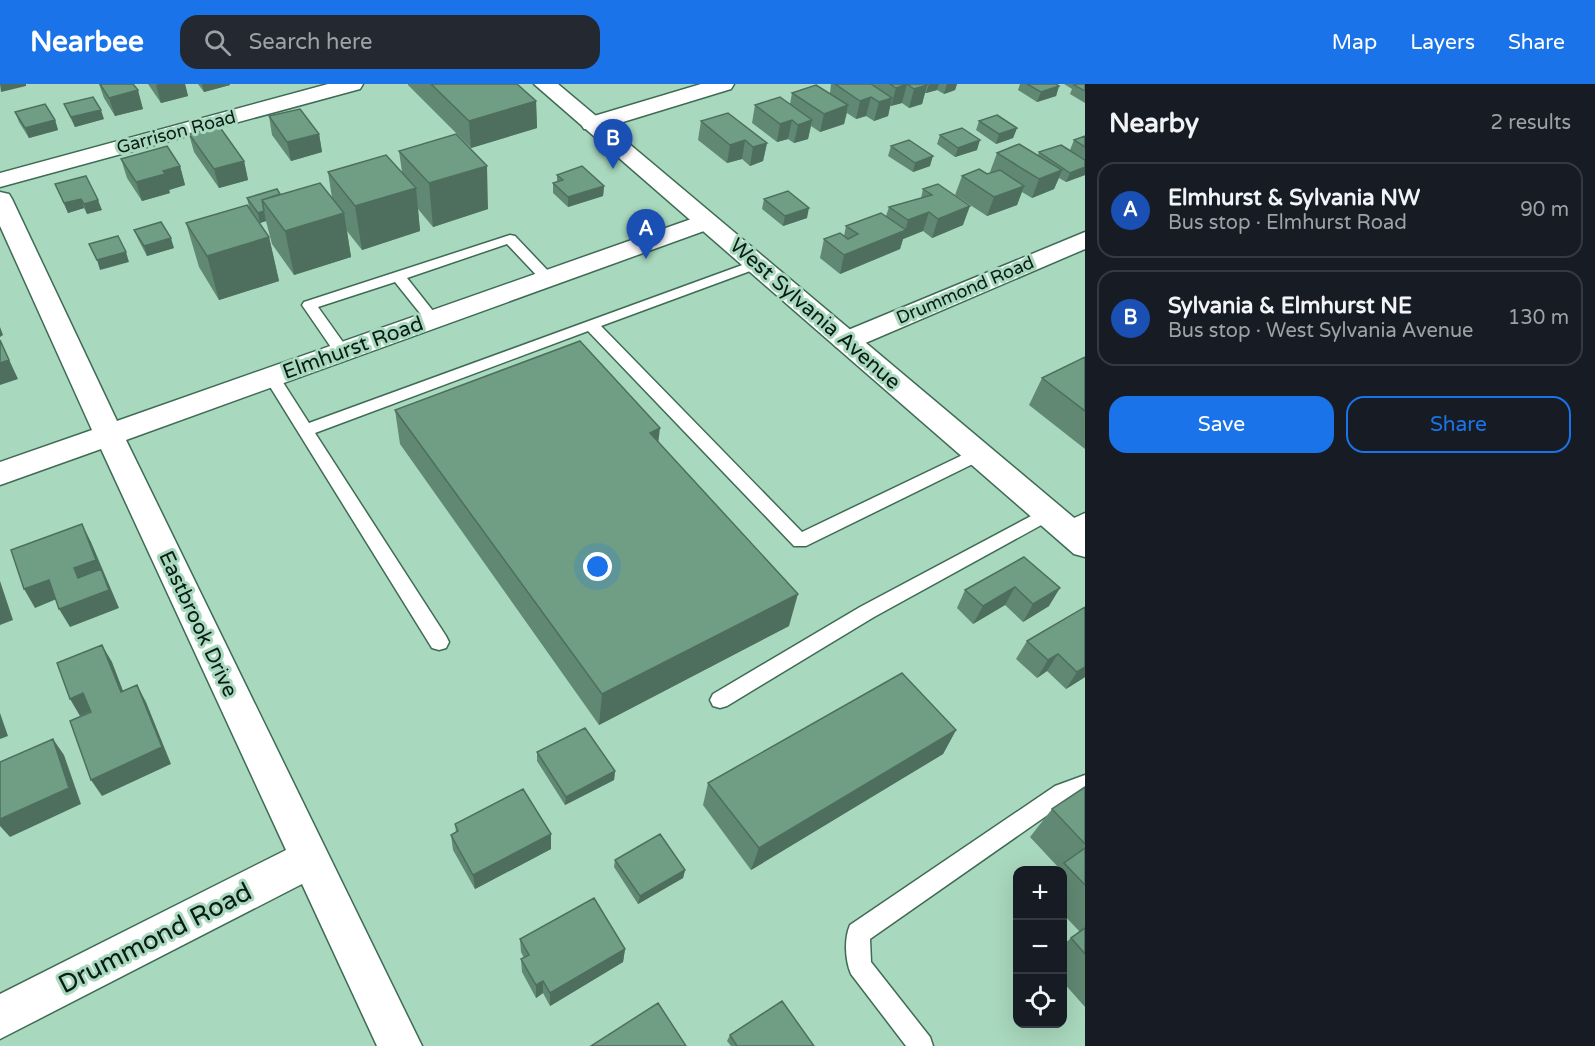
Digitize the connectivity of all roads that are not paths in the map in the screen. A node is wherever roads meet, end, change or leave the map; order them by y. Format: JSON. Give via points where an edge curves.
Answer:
{"nodes":[{"id":1,"x":352,"y":84,"type":"edge"},
{"id":2,"x":545,"y":84,"type":"edge"},
{"id":3,"x":723,"y":84,"type":"edge"},
{"id":4,"x":592,"y":124,"type":"junction"},
{"id":5,"x":0,"y":180,"type":"edge"},
{"id":6,"x":0,"y":199,"type":"edge"},
{"id":7,"x":706,"y":222,"type":"junction"},
{"id":8,"x":1085,"y":240,"type":"edge"},
{"id":9,"x":756,"y":264,"type":"junction"},
{"id":10,"x":398,"y":276,"type":"junction"},
{"id":11,"x":547,"y":279,"type":"junction"},
{"id":12,"x":432,"y":320,"type":"junction"},
{"id":13,"x":591,"y":325,"type":"junction"},
{"id":14,"x":846,"y":341,"type":"junction"},
{"id":15,"x":342,"y":352,"type":"junction"},
{"id":16,"x":272,"y":377,"type":"junction"},
{"id":17,"x":306,"y":430,"type":"junction"},
{"id":18,"x":109,"y":435,"type":"junction"},
{"id":19,"x":979,"y":454,"type":"junction"},
{"id":20,"x":0,"y":474,"type":"edge"},
{"id":21,"x":1071,"y":526,"type":"edge"},
{"id":22,"x":440,"y":642,"type":"dead end"},
{"id":23,"x":720,"y":700,"type":"dead end"},
{"id":24,"x":1085,"y":784,"type":"edge"},
{"id":25,"x":309,"y":860,"type":"junction"},
{"id":26,"x":0,"y":1017,"type":"edge"},
{"id":27,"x":400,"y":1046,"type":"edge"},
{"id":28,"x":921,"y":1046,"type":"edge"}],
"edges":[{"from":1,"to":5,"type":"street","name":"Garrison Road"},
{"from":2,"to":4,"type":"street","name":"West Sylvania Avenue"},
{"from":3,"to":4,"type":"street"},
{"from":4,"to":7,"type":"street","name":"West Sylvania Avenue"},
{"from":6,"to":18,"type":"street","name":"Eastbrook Drive"},
{"from":7,"to":9,"type":"street","name":"West Sylvania Avenue"},
{"from":7,"to":11,"type":"street","name":"Elmhurst Road"},
{"from":8,"to":14,"type":"street","name":"Drummond Road"},
{"from":9,"to":13,"type":"lane"},
{"from":9,"to":14,"type":"street","name":"West Sylvania Avenue"},
{"from":10,"to":11,"type":"lane","via":[[510,239]]},
{"from":10,"to":12,"type":"lane"},
{"from":10,"to":15,"type":"lane","via":[[309,305]]},
{"from":11,"to":12,"type":"street","name":"Elmhurst Road"},
{"from":12,"to":15,"type":"street","name":"Elmhurst Road"},
{"from":13,"to":17,"type":"lane"},
{"from":13,"to":19,"type":"lane","via":[[800,541]]},
{"from":14,"to":19,"type":"street","name":"West Sylvania Avenue"},
{"from":15,"to":16,"type":"street","name":"Elmhurst Road"},
{"from":16,"to":17,"type":"lane"},
{"from":16,"to":18,"type":"street","name":"Elmhurst Road"},
{"from":17,"to":22,"type":"lane"},
{"from":18,"to":20,"type":"street","name":"Elmhurst Road"},
{"from":18,"to":25,"type":"street","name":"Eastbrook Drive"},
{"from":19,"to":21,"type":"street","name":"West Sylvania Avenue"},
{"from":21,"to":23,"type":"lane","via":[[867,612]]},
{"from":24,"to":28,"type":"lane","via":[[1062,793],[858,933],[860,966]]},
{"from":25,"to":26,"type":"street","name":"Drummond Road"},
{"from":25,"to":27,"type":"street","name":"Eastbrook Drive"}]}
